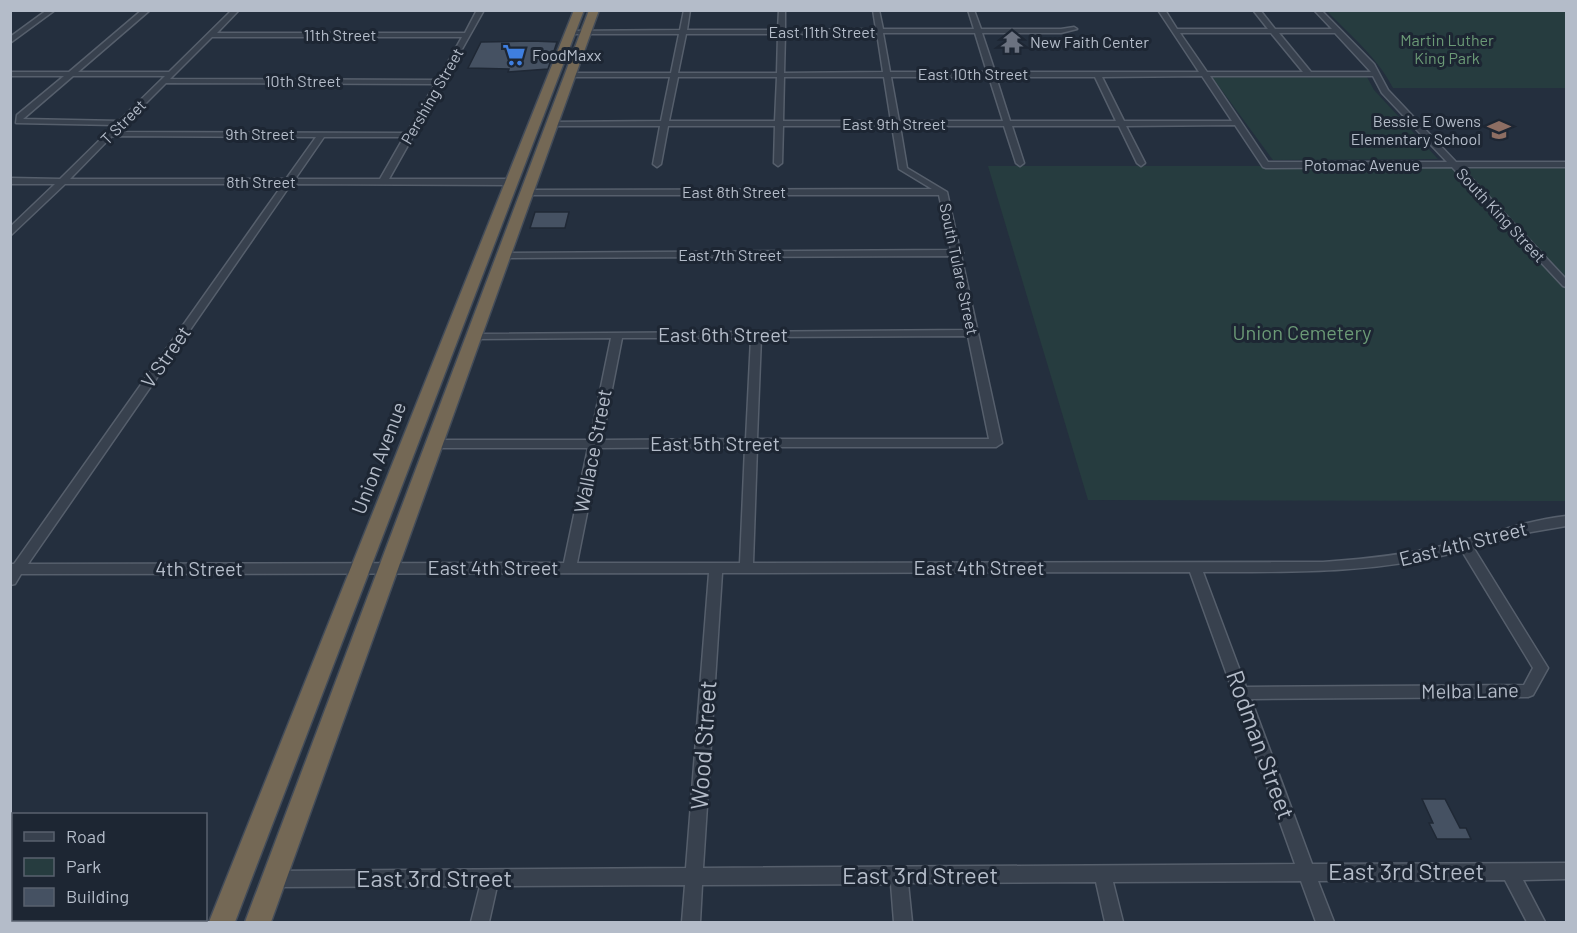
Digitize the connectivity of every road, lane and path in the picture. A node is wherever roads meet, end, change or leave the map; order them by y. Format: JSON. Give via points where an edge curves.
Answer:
{"nodes":[{"id":1,"x":52,"y":10,"type":"edge"},
{"id":2,"x":147,"y":10,"type":"edge"},
{"id":3,"x":236,"y":10,"type":"edge"},
{"id":4,"x":481,"y":10,"type":"edge"},
{"id":5,"x":579,"y":10,"type":"edge"},
{"id":6,"x":594,"y":10,"type":"edge"},
{"id":7,"x":687,"y":10,"type":"edge"},
{"id":8,"x":782,"y":10,"type":"edge"},
{"id":9,"x":876,"y":10,"type":"edge"},
{"id":10,"x":971,"y":10,"type":"edge"},
{"id":11,"x":1161,"y":10,"type":"edge"},
{"id":12,"x":1256,"y":10,"type":"edge"},
{"id":13,"x":1317,"y":10,"type":"edge"},
{"id":14,"x":1074,"y":29,"type":"dead end"},
{"id":15,"x":1174,"y":31,"type":"junction"},
{"id":16,"x":1273,"y":31,"type":"junction"},
{"id":17,"x":1337,"y":31,"type":"junction"},
{"id":18,"x":578,"y":32,"type":"junction"},
{"id":19,"x":682,"y":32,"type":"junction"},
{"id":20,"x":781,"y":32,"type":"junction"},
{"id":21,"x":879,"y":32,"type":"junction"},
{"id":22,"x":978,"y":32,"type":"junction"},
{"id":23,"x":212,"y":35,"type":"junction"},
{"id":24,"x":468,"y":35,"type":"junction"},
{"id":25,"x":10,"y":41,"type":"edge"},
{"id":26,"x":10,"y":74,"type":"edge"},
{"id":27,"x":72,"y":74,"type":"junction"},
{"id":28,"x":780,"y":74,"type":"junction"},
{"id":29,"x":886,"y":74,"type":"junction"},
{"id":30,"x":992,"y":74,"type":"junction"},
{"id":31,"x":1097,"y":74,"type":"junction"},
{"id":32,"x":1203,"y":74,"type":"junction"},
{"id":33,"x":1309,"y":74,"type":"junction"},
{"id":34,"x":1377,"y":74,"type":"junction"},
{"id":35,"x":570,"y":75,"type":"junction"},
{"id":36,"x":674,"y":75,"type":"junction"},
{"id":37,"x":168,"y":78,"type":"junction"},
{"id":38,"x":441,"y":82,"type":"junction"},
{"id":39,"x":122,"y":123,"type":"junction"},
{"id":40,"x":893,"y":123,"type":"junction"},
{"id":41,"x":1008,"y":123,"type":"junction"},
{"id":42,"x":1122,"y":123,"type":"junction"},
{"id":43,"x":1236,"y":123,"type":"junction"},
{"id":44,"x":552,"y":124,"type":"junction"},
{"id":45,"x":665,"y":124,"type":"junction"},
{"id":46,"x":779,"y":124,"type":"junction"},
{"id":47,"x":111,"y":134,"type":"junction"},
{"id":48,"x":322,"y":134,"type":"junction"},
{"id":49,"x":410,"y":135,"type":"junction"},
{"id":50,"x":778,"y":163,"type":"dead end"},
{"id":51,"x":1020,"y":163,"type":"dead end"},
{"id":52,"x":1141,"y":163,"type":"dead end"},
{"id":53,"x":657,"y":164,"type":"dead end"},
{"id":54,"x":1566,"y":164,"type":"edge"},
{"id":55,"x":1454,"y":165,"type":"junction"},
{"id":56,"x":10,"y":181,"type":"edge"},
{"id":57,"x":63,"y":181,"type":"junction"},
{"id":58,"x":289,"y":182,"type":"junction"},
{"id":59,"x":383,"y":182,"type":"junction"},
{"id":60,"x":519,"y":188,"type":"junction"},
{"id":61,"x":943,"y":192,"type":"junction"},
{"id":62,"x":10,"y":233,"type":"edge"},
{"id":63,"x":958,"y":254,"type":"junction"},
{"id":64,"x":503,"y":256,"type":"junction"},
{"id":65,"x":1566,"y":284,"type":"edge"},
{"id":66,"x":973,"y":333,"type":"junction"},
{"id":67,"x":756,"y":335,"type":"junction"},
{"id":68,"x":473,"y":336,"type":"junction"},
{"id":69,"x":617,"y":336,"type":"junction"},
{"id":70,"x":996,"y":443,"type":"joint"},
{"id":71,"x":434,"y":444,"type":"junction"},
{"id":72,"x":595,"y":444,"type":"junction"},
{"id":73,"x":752,"y":444,"type":"junction"},
{"id":74,"x":1566,"y":521,"type":"edge"},
{"id":75,"x":1465,"y":545,"type":"junction"},
{"id":76,"x":570,"y":567,"type":"junction"},
{"id":77,"x":716,"y":567,"type":"junction"},
{"id":78,"x":746,"y":568,"type":"junction"},
{"id":79,"x":1196,"y":568,"type":"junction"},
{"id":80,"x":360,"y":570,"type":"junction"},
{"id":81,"x":387,"y":570,"type":"junction"},
{"id":82,"x":13,"y":573,"type":"edge"},
{"id":83,"x":1241,"y":693,"type":"junction"},
{"id":84,"x":1566,"y":871,"type":"edge"},
{"id":85,"x":1510,"y":872,"type":"junction"},
{"id":86,"x":1307,"y":873,"type":"junction"},
{"id":87,"x":1103,"y":874,"type":"junction"},
{"id":88,"x":899,"y":876,"type":"junction"},
{"id":89,"x":694,"y":877,"type":"junction"},
{"id":90,"x":273,"y":879,"type":"junction"},
{"id":91,"x":489,"y":879,"type":"junction"},
{"id":92,"x":222,"y":922,"type":"edge"},
{"id":93,"x":258,"y":922,"type":"edge"},
{"id":94,"x":480,"y":922,"type":"edge"},
{"id":95,"x":691,"y":922,"type":"edge"},
{"id":96,"x":903,"y":922,"type":"edge"},
{"id":97,"x":1114,"y":922,"type":"edge"},
{"id":98,"x":1324,"y":922,"type":"edge"},
{"id":99,"x":1536,"y":922,"type":"edge"}],
"edges":[{"from":1,"to":25,"type":"street"},
{"from":2,"to":27,"type":"street"},
{"from":3,"to":23,"type":"street","name":"T Street"},
{"from":4,"to":24,"type":"street","name":"Pershing Street"},
{"from":5,"to":18,"type":"highway","name":"Union Avenue"},
{"from":6,"to":18,"type":"highway","name":"Union Avenue"},
{"from":7,"to":19,"type":"street"},
{"from":8,"to":20,"type":"street"},
{"from":9,"to":21,"type":"street","name":"South Tulare Street"},
{"from":10,"to":22,"type":"street"},
{"from":11,"to":15,"type":"street"},
{"from":12,"to":16,"type":"street"},
{"from":13,"to":17,"type":"street","name":"South King Street"},
{"from":14,"to":22,"type":"street","name":"East 11th Street"},
{"from":15,"to":16,"type":"street"},
{"from":15,"to":32,"type":"street"},
{"from":16,"to":17,"type":"street"},
{"from":16,"to":33,"type":"street"},
{"from":17,"to":34,"type":"street","name":"South King Street"},
{"from":18,"to":19,"type":"street","name":"East 11th Street"},
{"from":18,"to":35,"type":"highway","name":"Union Avenue"},
{"from":18,"to":60,"type":"highway","name":"Union Avenue"},
{"from":19,"to":20,"type":"street","name":"East 11th Street"},
{"from":19,"to":36,"type":"street"},
{"from":20,"to":21,"type":"street","name":"East 11th Street"},
{"from":20,"to":28,"type":"street"},
{"from":21,"to":22,"type":"street","name":"East 11th Street"},
{"from":21,"to":29,"type":"street","name":"South Tulare Street"},
{"from":22,"to":30,"type":"street"},
{"from":23,"to":24,"type":"street","name":"11th Street"},
{"from":23,"to":37,"type":"street","name":"T Street"},
{"from":24,"to":38,"type":"street","name":"Pershing Street"},
{"from":26,"to":27,"type":"street","name":"10th Street"},
{"from":27,"to":37,"type":"street","name":"10th Street"},
{"from":27,"to":39,"type":"street","via":[[19,121]]},
{"from":28,"to":29,"type":"street","name":"East 10th Street"},
{"from":28,"to":36,"type":"street","name":"East 10th Street"},
{"from":28,"to":46,"type":"street"},
{"from":29,"to":30,"type":"street","name":"East 10th Street"},
{"from":29,"to":40,"type":"street","name":"South Tulare Street"},
{"from":30,"to":31,"type":"street","name":"East 10th Street"},
{"from":30,"to":41,"type":"street"},
{"from":31,"to":32,"type":"street","name":"East 10th Street"},
{"from":31,"to":42,"type":"street"},
{"from":32,"to":33,"type":"street","name":"East 10th Street"},
{"from":32,"to":43,"type":"street"},
{"from":33,"to":34,"type":"street","name":"East 10th Street"},
{"from":34,"to":55,"type":"street","name":"South King Street","via":[[1385,91]]},
{"from":35,"to":36,"type":"street","name":"East 10th Street"},
{"from":35,"to":44,"type":"highway","name":"Union Avenue"},
{"from":36,"to":45,"type":"street"},
{"from":37,"to":38,"type":"street","name":"10th Street"},
{"from":37,"to":39,"type":"street","name":"T Street"},
{"from":38,"to":49,"type":"street","name":"Pershing Street"},
{"from":39,"to":47,"type":"street","name":"T Street"},
{"from":40,"to":41,"type":"street","name":"East 9th Street"},
{"from":40,"to":46,"type":"street","name":"East 9th Street"},
{"from":40,"to":61,"type":"street","name":"South Tulare Street","via":[[903,169]]},
{"from":41,"to":42,"type":"street","name":"East 9th Street"},
{"from":41,"to":51,"type":"street"},
{"from":42,"to":43,"type":"street","name":"East 9th Street"},
{"from":42,"to":52,"type":"street"},
{"from":43,"to":55,"type":"street","name":"Potomac Avenue","via":[[1266,165]]},
{"from":44,"to":45,"type":"street","name":"East 9th Street"},
{"from":44,"to":60,"type":"highway","name":"Union Avenue"},
{"from":45,"to":46,"type":"street","name":"East 9th Street"},
{"from":45,"to":53,"type":"street"},
{"from":46,"to":50,"type":"street"},
{"from":47,"to":48,"type":"street","name":"9th Street"},
{"from":47,"to":57,"type":"street","name":"T Street"},
{"from":48,"to":49,"type":"street","name":"9th Street"},
{"from":48,"to":58,"type":"street","name":"V Street"},
{"from":49,"to":59,"type":"street","name":"Pershing Street"},
{"from":54,"to":55,"type":"street","name":"Potomac Avenue"},
{"from":55,"to":65,"type":"street","name":"South King Street"},
{"from":56,"to":57,"type":"street","name":"8th Street"},
{"from":57,"to":58,"type":"street","name":"8th Street"},
{"from":57,"to":62,"type":"street","name":"T Street"},
{"from":58,"to":59,"type":"street","name":"8th Street"},
{"from":58,"to":82,"type":"street","name":"V Street"},
{"from":59,"to":60,"type":"street","name":"8th Street"},
{"from":60,"to":61,"type":"street","name":"East 8th Street"},
{"from":60,"to":64,"type":"highway","name":"Union Avenue","via":[[514,226]]},
{"from":60,"to":80,"type":"highway","name":"Union Avenue"},
{"from":61,"to":63,"type":"street","name":"South Tulare Street"},
{"from":63,"to":64,"type":"street","name":"East 7th Street"},
{"from":63,"to":66,"type":"street","name":"South Tulare Street"},
{"from":64,"to":68,"type":"highway","name":"Union Avenue"},
{"from":66,"to":67,"type":"street","name":"East 6th Street"},
{"from":66,"to":70,"type":"street","name":"South Tulare Street"},
{"from":67,"to":69,"type":"street","name":"East 6th Street"},
{"from":67,"to":73,"type":"street"},
{"from":68,"to":69,"type":"street","name":"East 6th Street"},
{"from":68,"to":71,"type":"highway","name":"Union Avenue"},
{"from":69,"to":72,"type":"street","name":"Wallace Street"},
{"from":70,"to":73,"type":"street","name":"East 5th Street"},
{"from":71,"to":72,"type":"street","name":"East 5th Street"},
{"from":71,"to":81,"type":"highway","name":"Union Avenue"},
{"from":72,"to":73,"type":"street","name":"East 5th Street"},
{"from":72,"to":76,"type":"street","name":"Wallace Street"},
{"from":73,"to":78,"type":"street"},
{"from":74,"to":75,"type":"street","name":"East 4th Street"},
{"from":75,"to":79,"type":"street","name":"East 4th Street","via":[[1360,565]]},
{"from":75,"to":83,"type":"street","name":"Melba Lane","via":[[1541,668],[1528,691]]},
{"from":76,"to":77,"type":"street","name":"East 4th Street"},
{"from":76,"to":81,"type":"street","name":"East 4th Street"},
{"from":77,"to":78,"type":"street","name":"East 4th Street"},
{"from":77,"to":89,"type":"street","name":"Wood Street"},
{"from":78,"to":79,"type":"street","name":"East 4th Street"},
{"from":79,"to":83,"type":"street","name":"Rodman Street"},
{"from":80,"to":81,"type":"street","name":"4th Street"},
{"from":80,"to":82,"type":"street","name":"4th Street"},
{"from":80,"to":92,"type":"highway","name":"Union Avenue"},
{"from":81,"to":90,"type":"highway","name":"Union Avenue"},
{"from":83,"to":86,"type":"street","name":"Rodman Street"},
{"from":84,"to":85,"type":"street","name":"East 3rd Street"},
{"from":85,"to":86,"type":"street","name":"East 3rd Street"},
{"from":85,"to":99,"type":"street"},
{"from":86,"to":87,"type":"street","name":"East 3rd Street"},
{"from":86,"to":98,"type":"street","name":"Rodman Street"},
{"from":87,"to":88,"type":"street","name":"East 3rd Street"},
{"from":87,"to":97,"type":"street"},
{"from":88,"to":89,"type":"street","name":"East 3rd Street"},
{"from":88,"to":96,"type":"street"},
{"from":89,"to":91,"type":"street","name":"East 3rd Street"},
{"from":89,"to":95,"type":"street","name":"Wood Street"},
{"from":90,"to":91,"type":"street","name":"East 3rd Street"},
{"from":90,"to":93,"type":"highway","name":"Union Avenue"},
{"from":91,"to":94,"type":"street"}]}
